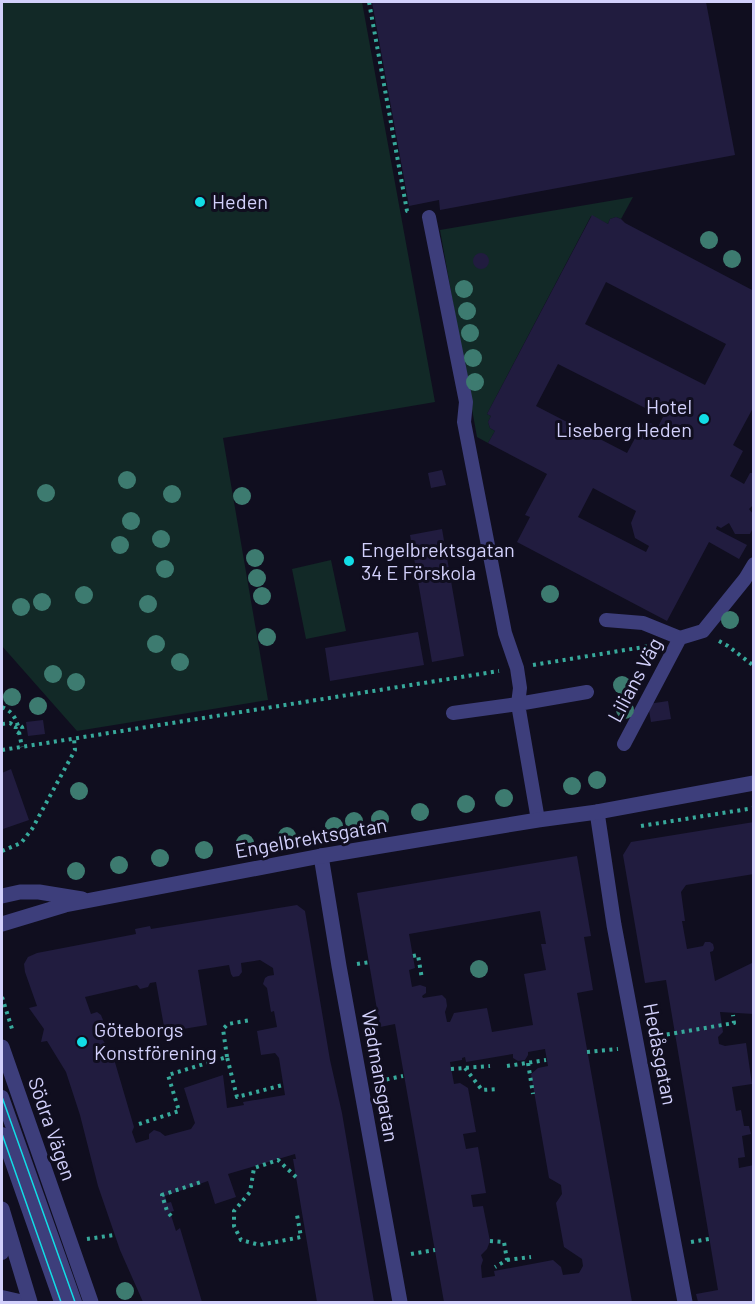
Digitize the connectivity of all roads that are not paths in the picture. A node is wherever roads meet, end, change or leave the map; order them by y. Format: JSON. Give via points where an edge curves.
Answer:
{"nodes":[{"id":1,"x":429,"y":217,"type":"road end"},
{"id":2,"x":753,"y":564,"type":"edge"},
{"id":3,"x":606,"y":620,"type":"dead end"},
{"id":4,"x":680,"y":638,"type":"junction"},
{"id":5,"x":587,"y":692,"type":"dead end"},
{"id":6,"x":518,"y":704,"type":"junction"},
{"id":7,"x":453,"y":713,"type":"dead end"},
{"id":8,"x":624,"y":744,"type":"dead end"},
{"id":9,"x":753,"y":783,"type":"edge"},
{"id":10,"x":597,"y":812,"type":"junction"},
{"id":11,"x":538,"y":820,"type":"junction"},
{"id":12,"x":321,"y":856,"type":"junction"},
{"id":13,"x":2,"y":896,"type":"edge"},
{"id":14,"x":91,"y":900,"type":"junction"},
{"id":15,"x":2,"y":924,"type":"edge"},
{"id":16,"x":2,"y":1047,"type":"edge"},
{"id":17,"x":2,"y":1097,"type":"edge"},
{"id":18,"x":2,"y":1134,"type":"edge"},
{"id":19,"x":2,"y":1209,"type":"edge"},
{"id":20,"x":63,"y":1224,"type":"junction"},
{"id":21,"x":10,"y":1235,"type":"junction"},
{"id":22,"x":2,"y":1252,"type":"edge"},
{"id":23,"x":57,"y":1252,"type":"junction"},
{"id":24,"x":2,"y":1297,"type":"edge"},
{"id":25,"x":24,"y":1302,"type":"edge"},
{"id":26,"x":30,"y":1302,"type":"edge"},
{"id":27,"x":61,"y":1302,"type":"edge"},
{"id":28,"x":75,"y":1302,"type":"edge"},
{"id":29,"x":91,"y":1302,"type":"edge"},
{"id":30,"x":400,"y":1302,"type":"edge"},
{"id":31,"x":685,"y":1302,"type":"edge"}],
"edges":[{"from":1,"to":6,"type":"lane","via":[[466,402],[464,422],[505,633],[517,668]]},
{"from":2,"to":4,"type":"lane","via":[[703,632]]},
{"from":3,"to":4,"type":"lane","name":"Lilians Väg","via":[[643,623]]},
{"from":4,"to":8,"type":"lane","name":"Lilians Väg"},
{"from":5,"to":6,"type":"lane"},
{"from":6,"to":7,"type":"lane"},
{"from":6,"to":11,"type":"lane"},
{"from":9,"to":10,"type":"street","name":"Engelbrektsgatan"},
{"from":10,"to":11,"type":"street","name":"Engelbrektsgatan"},
{"from":10,"to":31,"type":"street","name":"Hedåsgatan","via":[[614,925]]},
{"from":11,"to":12,"type":"street","name":"Engelbrektsgatan"},
{"from":12,"to":14,"type":"street","name":"Engelbrektsgatan"},
{"from":12,"to":30,"type":"street","name":"Wadmansgatan"},
{"from":13,"to":14,"type":"street","name":"Engelbrektsgatan","via":[[39,892]]},
{"from":14,"to":15,"type":"street","name":"Engelbrektsgatan"},
{"from":16,"to":20,"type":"street","name":"Södra Vägen"},
{"from":17,"to":23,"type":"lane","name":"Södra Vägen"},
{"from":18,"to":27,"type":"lane"},
{"from":19,"to":21,"type":"street"},
{"from":20,"to":23,"type":"lane"},
{"from":20,"to":29,"type":"street","name":"Södra Vägen"},
{"from":21,"to":22,"type":"lane"},
{"from":21,"to":26,"type":"street"},
{"from":23,"to":28,"type":"lane","name":"Södra Vägen"},
{"from":24,"to":25,"type":"lane"}]}
